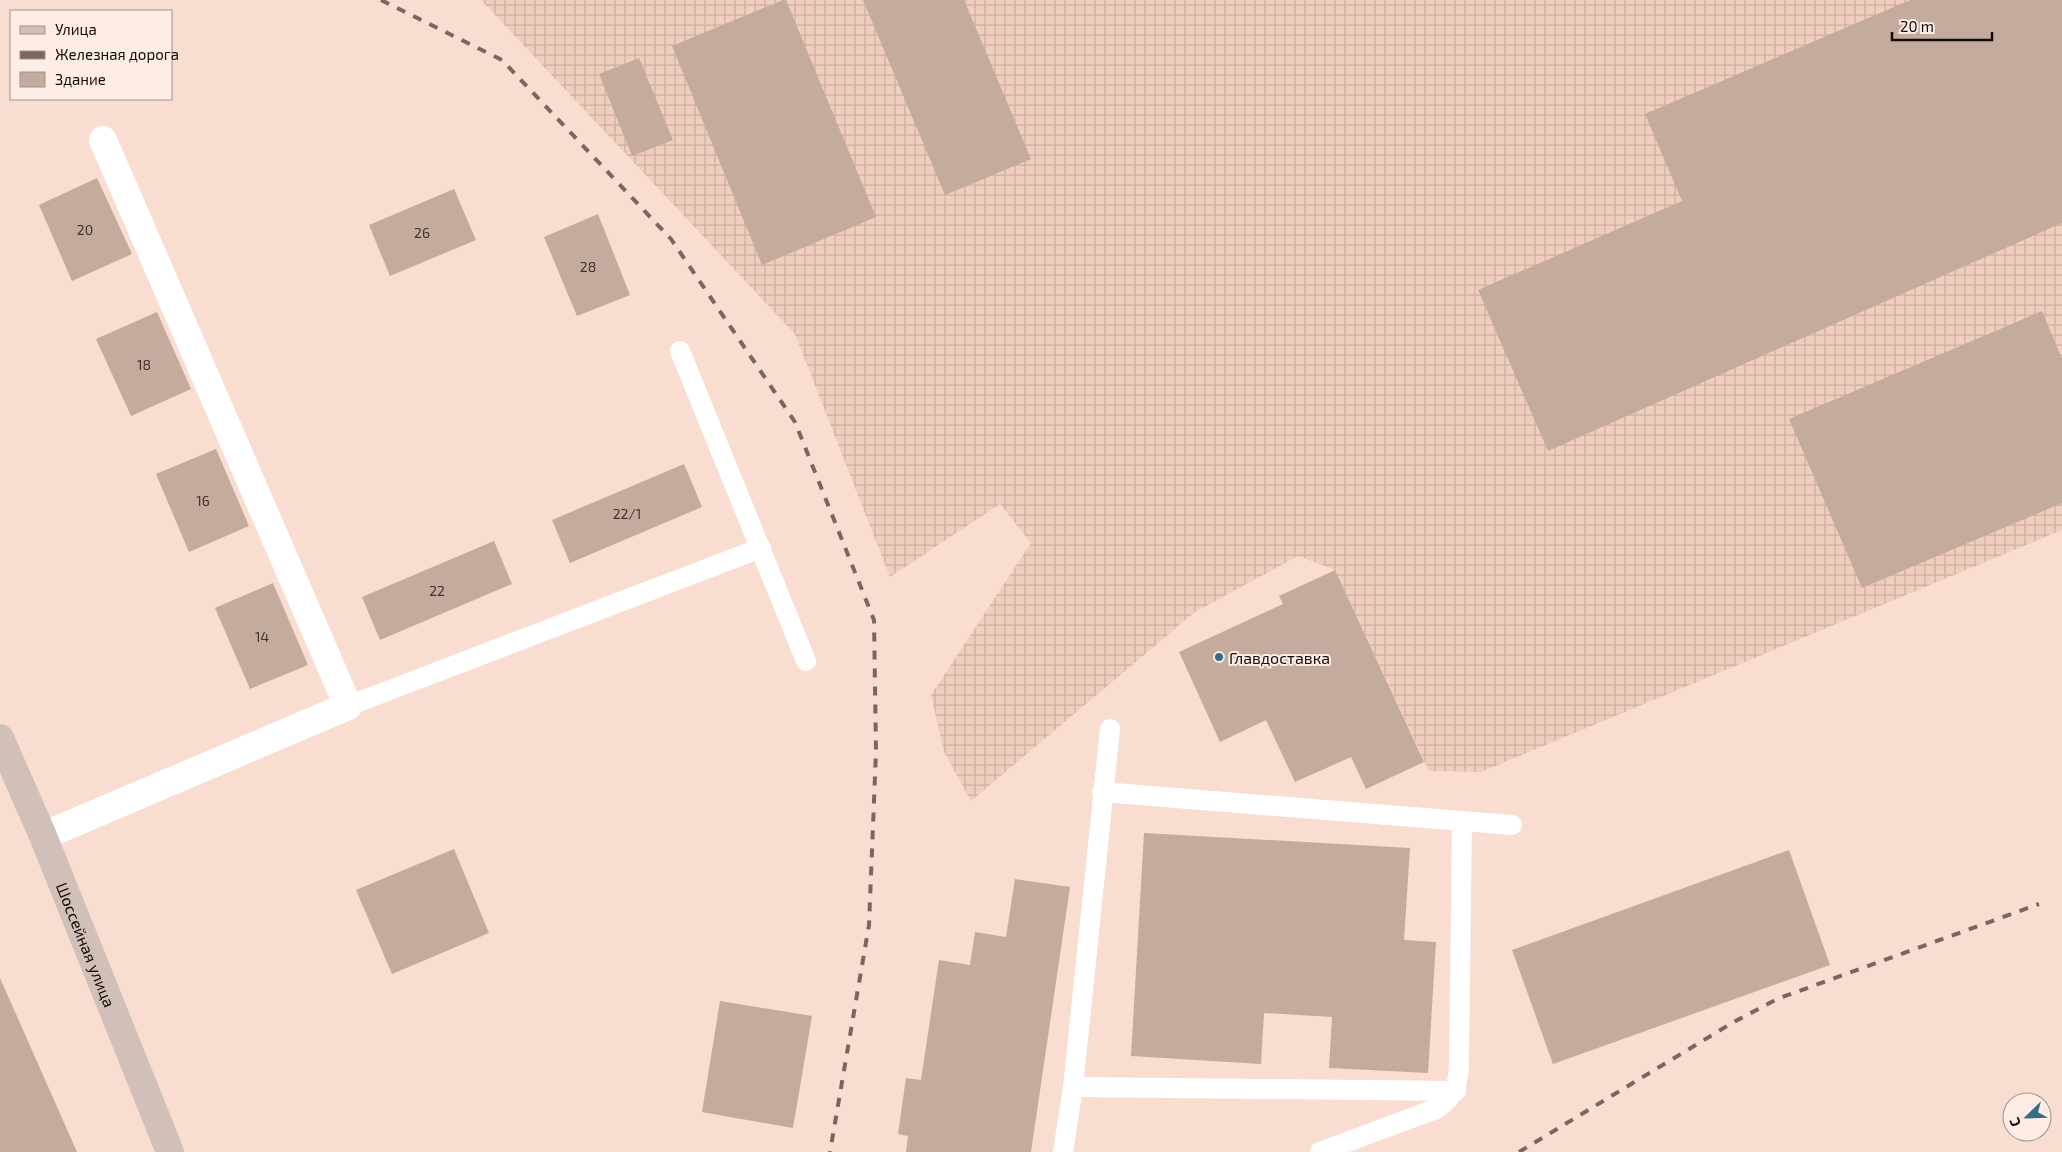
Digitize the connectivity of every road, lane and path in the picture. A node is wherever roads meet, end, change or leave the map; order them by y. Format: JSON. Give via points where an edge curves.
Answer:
{"nodes":[{"id":1,"x":103,"y":140,"type":"dead end"},
{"id":2,"x":680,"y":351,"type":"dead end"},
{"id":3,"x":761,"y":548,"type":"junction"},
{"id":4,"x":806,"y":661,"type":"dead end"},
{"id":5,"x":348,"y":706,"type":"junction"},
{"id":6,"x":1110,"y":729,"type":"dead end"},
{"id":7,"x":0,"y":738,"type":"edge"},
{"id":8,"x":1102,"y":792,"type":"junction"},
{"id":9,"x":1462,"y":821,"type":"junction"},
{"id":10,"x":1512,"y":825,"type":"dead end"},
{"id":11,"x":43,"y":836,"type":"junction"},
{"id":12,"x":1072,"y":1087,"type":"junction"},
{"id":13,"x":1456,"y":1091,"type":"junction"},
{"id":14,"x":170,"y":1152,"type":"edge"},
{"id":15,"x":1063,"y":1152,"type":"edge"},
{"id":16,"x":1320,"y":1152,"type":"edge"}],
"edges":[{"from":1,"to":5,"type":"street"},
{"from":2,"to":3,"type":"lane"},
{"from":3,"to":4,"type":"lane"},
{"from":3,"to":5,"type":"lane"},
{"from":5,"to":11,"type":"street"},
{"from":6,"to":8,"type":"lane"},
{"from":7,"to":11,"type":"street","name":"Шоссейная улица"},
{"from":8,"to":9,"type":"lane"},
{"from":8,"to":12,"type":"lane"},
{"from":9,"to":10,"type":"lane"},
{"from":9,"to":13,"type":"lane","via":[[1460,1060]]},
{"from":11,"to":14,"type":"street","name":"Шоссейная улица"},
{"from":12,"to":13,"type":"lane"},
{"from":12,"to":15,"type":"lane"},
{"from":13,"to":16,"type":"lane","via":[[1436,1110]]}]}
